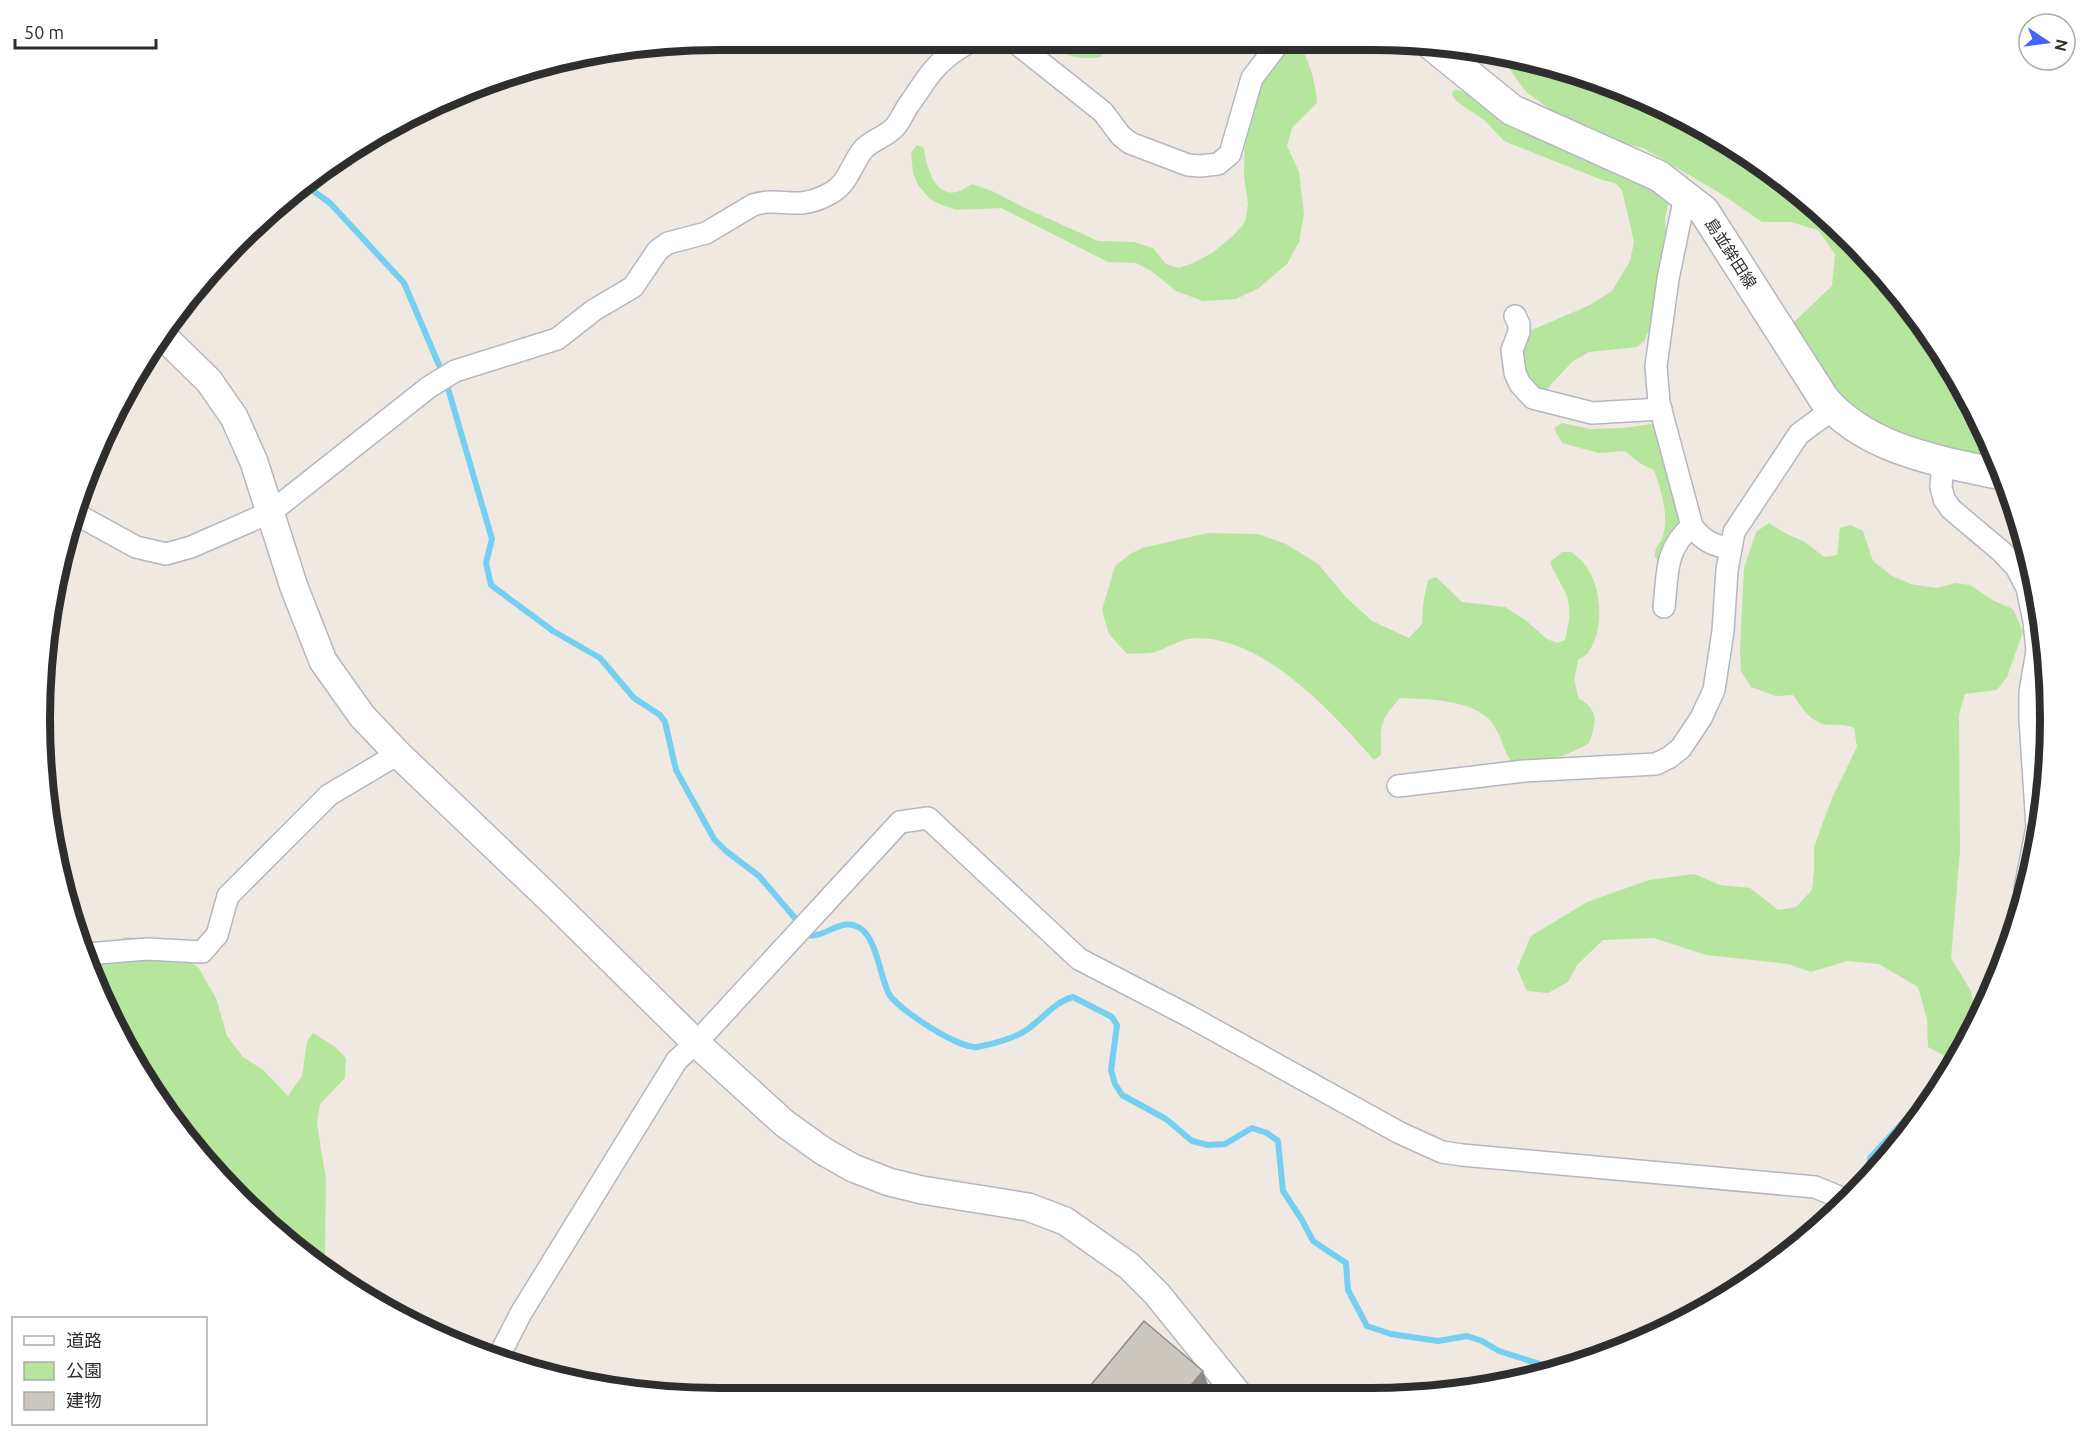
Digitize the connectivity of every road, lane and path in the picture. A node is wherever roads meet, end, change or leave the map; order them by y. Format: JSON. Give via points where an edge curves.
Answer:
{"nodes":[{"id":1,"x":957,"y":50,"type":"edge"},
{"id":2,"x":1025,"y":50,"type":"edge"},
{"id":3,"x":1274,"y":50,"type":"edge"},
{"id":4,"x":1443,"y":54,"type":"edge"},
{"id":5,"x":1685,"y":196,"type":"junction"},
{"id":6,"x":1515,"y":316,"type":"dead end"},
{"id":7,"x":167,"y":340,"type":"edge"},
{"id":8,"x":1660,"y":409,"type":"junction"},
{"id":9,"x":1833,"y":409,"type":"junction"},
{"id":10,"x":1943,"y":462,"type":"junction"},
{"id":11,"x":1993,"y":473,"type":"edge"},
{"id":12,"x":271,"y":512,"type":"junction"},
{"id":13,"x":81,"y":517,"type":"edge"},
{"id":14,"x":1692,"y":526,"type":"junction"},
{"id":15,"x":1730,"y":548,"type":"junction"},
{"id":16,"x":2027,"y":588,"type":"edge"},
{"id":17,"x":1664,"y":607,"type":"dead end"},
{"id":18,"x":2036,"y":656,"type":"edge"},
{"id":19,"x":398,"y":754,"type":"junction"},
{"id":20,"x":1398,"y":786,"type":"dead end"},
{"id":21,"x":2035,"y":795,"type":"edge"},
{"id":22,"x":92,"y":954,"type":"edge"},
{"id":23,"x":696,"y":1043,"type":"junction"},
{"id":24,"x":1839,"y":1197,"type":"edge"},
{"id":25,"x":501,"y":1351,"type":"edge"},
{"id":26,"x":1233,"y":1388,"type":"edge"}],
"edges":[{"from":1,"to":12,"type":"street","via":[[933,70],[896,126],[860,153],[840,188],[809,203],[770,201],[753,205],[706,233],[668,243],[653,256],[633,287],[594,310],[557,339],[455,371],[429,387]]},
{"from":2,"to":3,"type":"street","via":[[1103,112],[1130,143],[1200,166],[1218,164],[1230,154],[1252,78]]},
{"from":4,"to":5,"type":"main road","name":"島並鉾田線","via":[[1512,110],[1659,176]]},
{"from":5,"to":8,"type":"street","via":[[1656,366]]},
{"from":5,"to":9,"type":"main road","name":"島並鉾田線","via":[[1704,211]]},
{"from":6,"to":8,"type":"street","via":[[1519,324],[1512,350],[1515,373],[1533,398],[1592,413]]},
{"from":7,"to":12,"type":"street","via":[[208,381],[234,417]]},
{"from":8,"to":14,"type":"street"},
{"from":9,"to":10,"type":"main road","name":"島並鉾田線","via":[[1877,438]]},
{"from":9,"to":15,"type":"street","via":[[1799,434],[1734,532]]},
{"from":10,"to":11,"type":"main road","name":"島並鉾田線"},
{"from":10,"to":16,"type":"street","via":[[1944,499],[2016,567]]},
{"from":12,"to":13,"type":"street","via":[[166,554],[136,547]]},
{"from":12,"to":19,"type":"street","via":[[323,661],[362,716]]},
{"from":14,"to":15,"type":"street","via":[[1705,540]]},
{"from":14,"to":17,"type":"street","via":[[1672,548]]},
{"from":15,"to":20,"type":"street","via":[[1714,690],[1701,718],[1681,748],[1670,757],[1656,764],[1524,771]]},
{"from":18,"to":21,"type":"street","via":[[2030,692]]},
{"from":19,"to":22,"type":"street","via":[[329,795],[228,896],[217,935],[202,952],[147,949]]},
{"from":19,"to":23,"type":"street"},
{"from":23,"to":24,"type":"street","via":[[900,822],[928,818],[1079,960],[1442,1152],[1815,1187]]},
{"from":23,"to":25,"type":"street","via":[[677,1060],[521,1313]]},
{"from":23,"to":26,"type":"street","via":[[783,1123],[853,1167],[900,1185],[1028,1207],[1065,1221],[1129,1266],[1158,1294]]}]}
